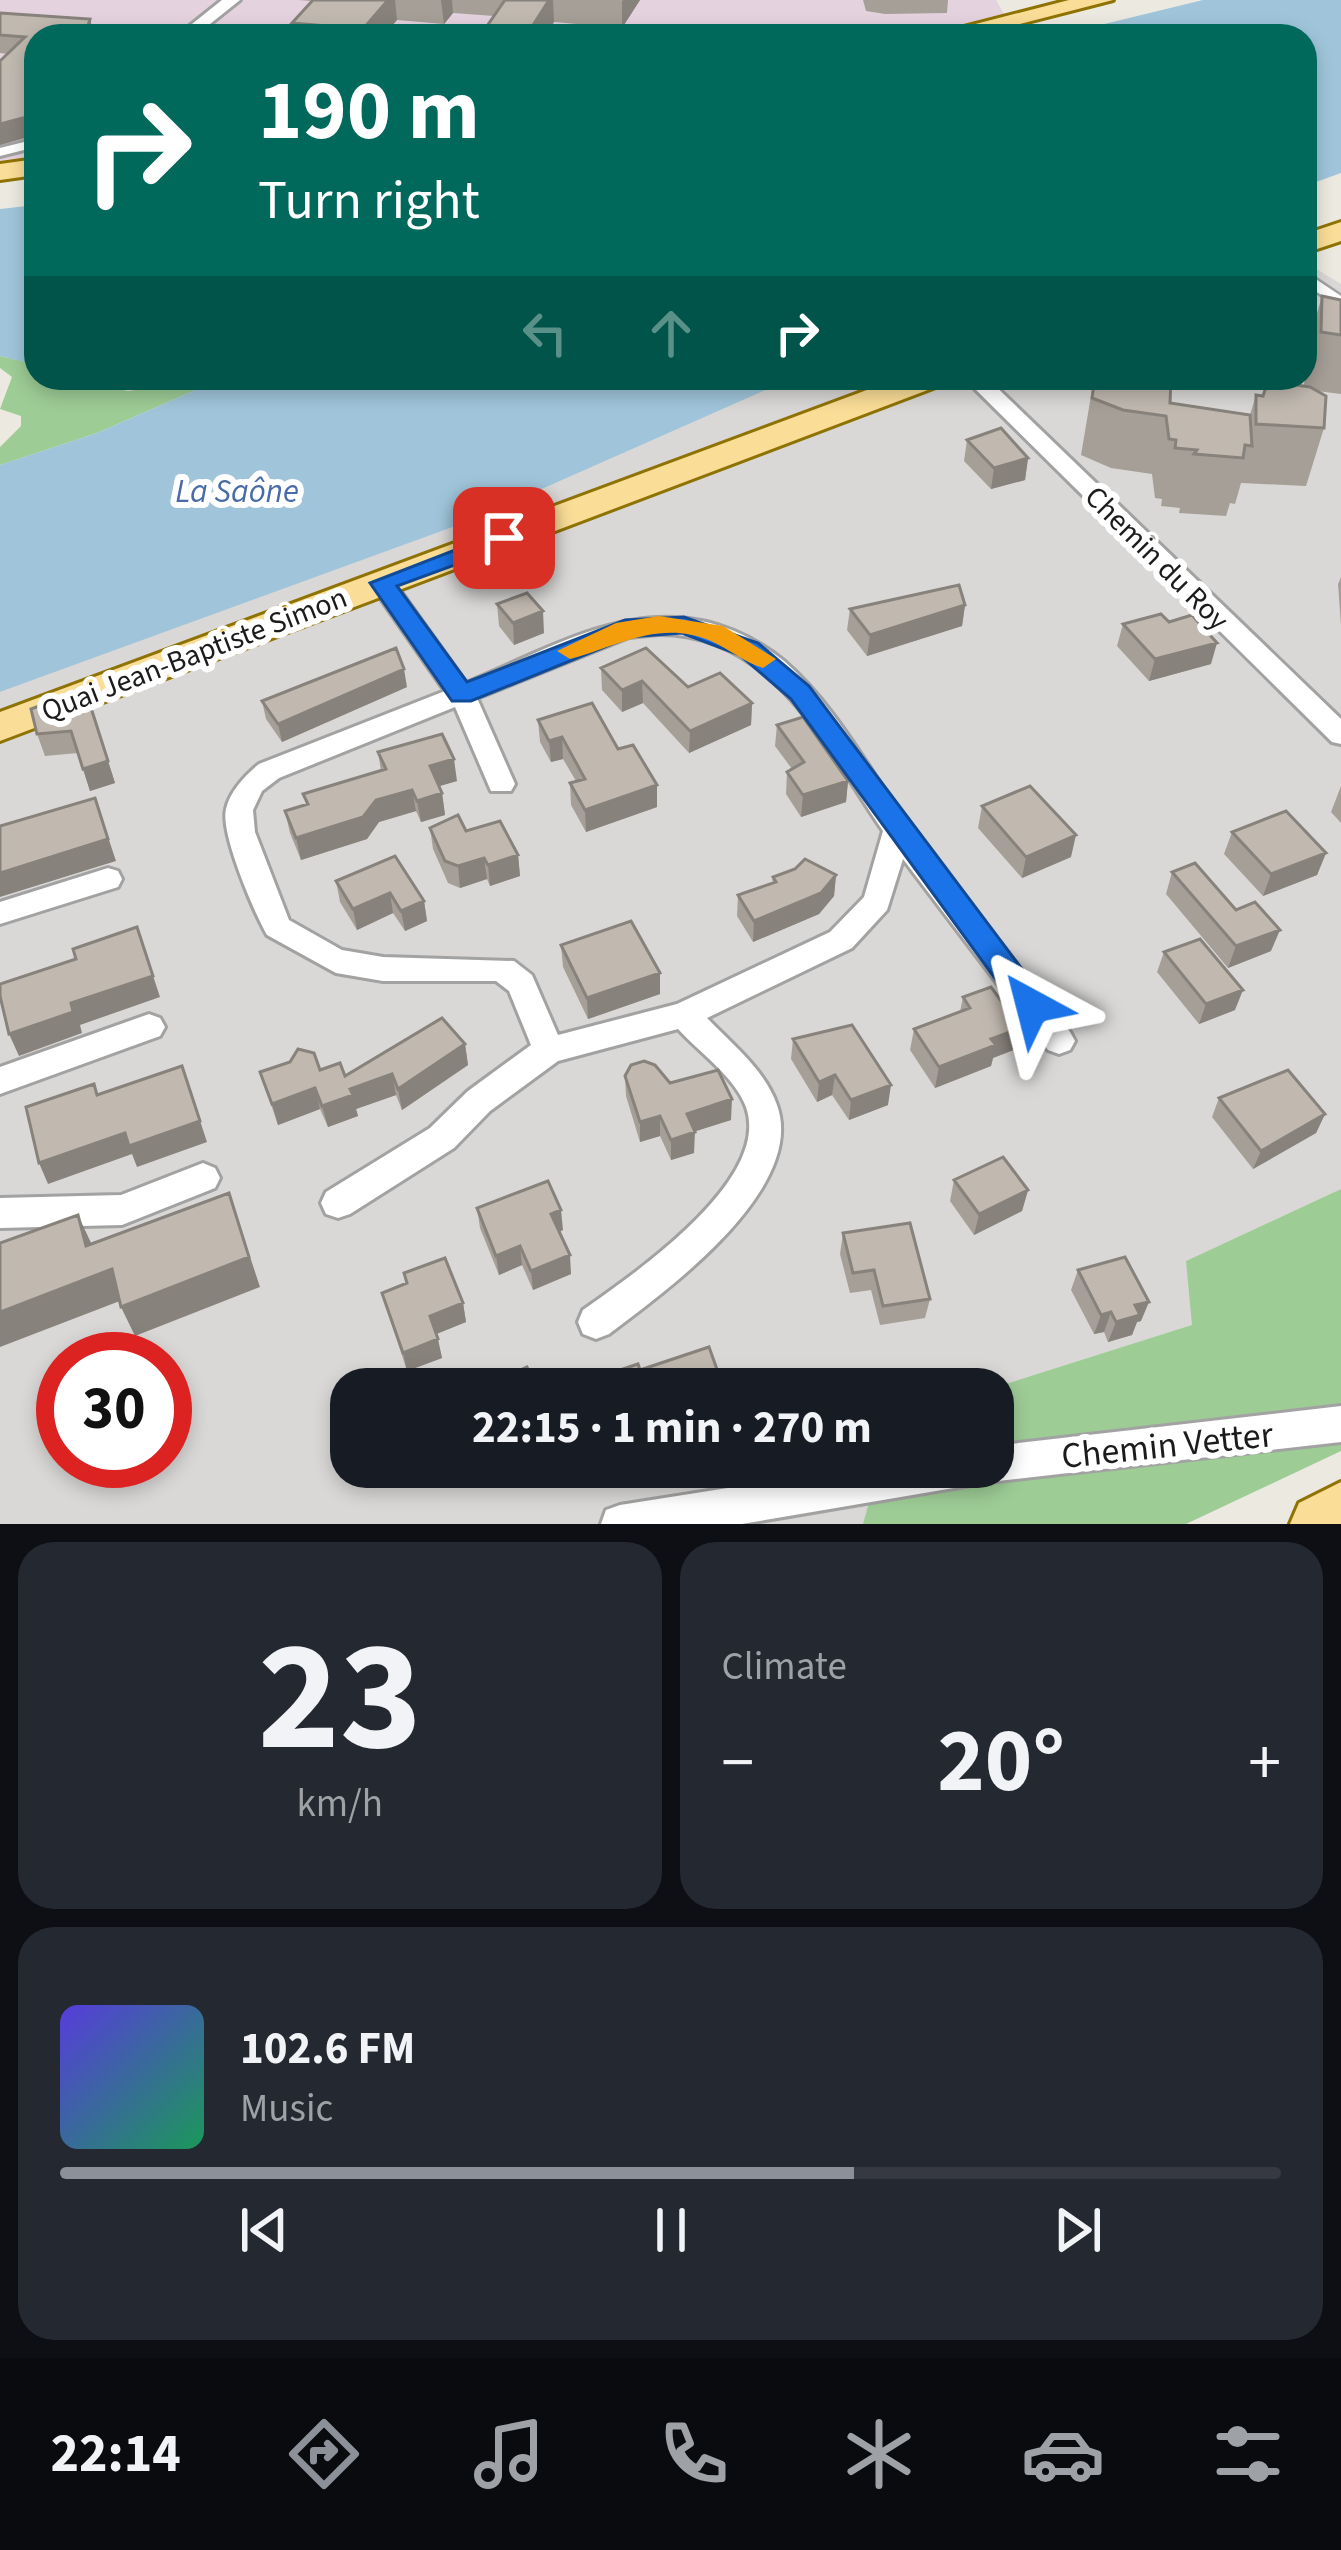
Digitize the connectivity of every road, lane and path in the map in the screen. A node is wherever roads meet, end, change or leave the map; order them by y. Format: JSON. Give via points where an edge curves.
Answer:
{"nodes":[{"id":1,"x":232,"y":0,"type":"edge"},
{"id":2,"x":1101,"y":0,"type":"edge"},
{"id":3,"x":201,"y":24,"type":"edge"},
{"id":4,"x":994,"y":24,"type":"edge"},
{"id":5,"x":862,"y":390,"type":"edge"},
{"id":6,"x":896,"y":390,"type":"edge"},
{"id":7,"x":987,"y":390,"type":"edge"},
{"id":8,"x":793,"y":428,"type":"junction"},
{"id":9,"x":382,"y":583,"type":"junction"},
{"id":10,"x":462,"y":694,"type":"junction"},
{"id":11,"x":0,"y":727,"type":"edge"},
{"id":12,"x":1341,"y":735,"type":"edge"},
{"id":13,"x":502,"y":784,"type":"dead end"},
{"id":14,"x":897,"y":830,"type":"junction"},
{"id":15,"x":108,"y":879,"type":"dead end"},
{"id":16,"x":0,"y":913,"type":"edge"},
{"id":17,"x":684,"y":1015,"type":"junction"},
{"id":18,"x":149,"y":1027,"type":"dead end"},
{"id":19,"x":1059,"y":1041,"type":"dead end"},
{"id":20,"x":549,"y":1050,"type":"junction"},
{"id":21,"x":0,"y":1081,"type":"edge"},
{"id":22,"x":203,"y":1178,"type":"dead end"},
{"id":23,"x":338,"y":1203,"type":"dead end"},
{"id":24,"x":0,"y":1213,"type":"edge"},
{"id":25,"x":596,"y":1322,"type":"dead end"},
{"id":26,"x":1341,"y":1424,"type":"edge"},
{"id":27,"x":1014,"y":1463,"type":"edge"},
{"id":28,"x":847,"y":1488,"type":"edge"},
{"id":29,"x":1341,"y":1512,"type":"edge"},
{"id":30,"x":620,"y":1524,"type":"edge"},
{"id":31,"x":1320,"y":1524,"type":"edge"}],
"edges":[{"from":1,"to":3,"type":"street"},
{"from":2,"to":4,"type":"main road"},
{"from":5,"to":8,"type":"main road","name":"Quai Jean-Baptiste Simon"},
{"from":6,"to":8,"type":"main road","name":"Quai Jean-Baptiste Simon"},
{"from":7,"to":12,"type":"street","name":"Chemin du Roy"},
{"from":8,"to":9,"type":"main road","name":"Quai Jean-Baptiste Simon"},
{"from":9,"to":10,"type":"street"},
{"from":9,"to":11,"type":"main road","name":"Quai Jean-Baptiste Simon"},
{"from":10,"to":13,"type":"street"},
{"from":10,"to":14,"type":"street","via":[[625,628],[714,632],[749,649],[800,692]]},
{"from":10,"to":20,"type":"street","via":[[268,772],[239,810],[241,832],[277,927],[302,945],[383,969],[502,969],[521,984]]},
{"from":14,"to":17,"type":"street","via":[[877,902],[841,940]]},
{"from":14,"to":19,"type":"street"},
{"from":15,"to":16,"type":"street"},
{"from":17,"to":20,"type":"street"},
{"from":17,"to":25,"type":"street","via":[[764,1111],[762,1157],[746,1186],[661,1276]]},
{"from":18,"to":21,"type":"street"},
{"from":20,"to":23,"type":"street","via":[[442,1138]]},
{"from":22,"to":24,"type":"street","via":[[122,1210]]},
{"from":26,"to":27,"type":"street","name":"Chemin Vetter"},
{"from":28,"to":30,"type":"street"},
{"from":29,"to":31,"type":"main road"}]}
